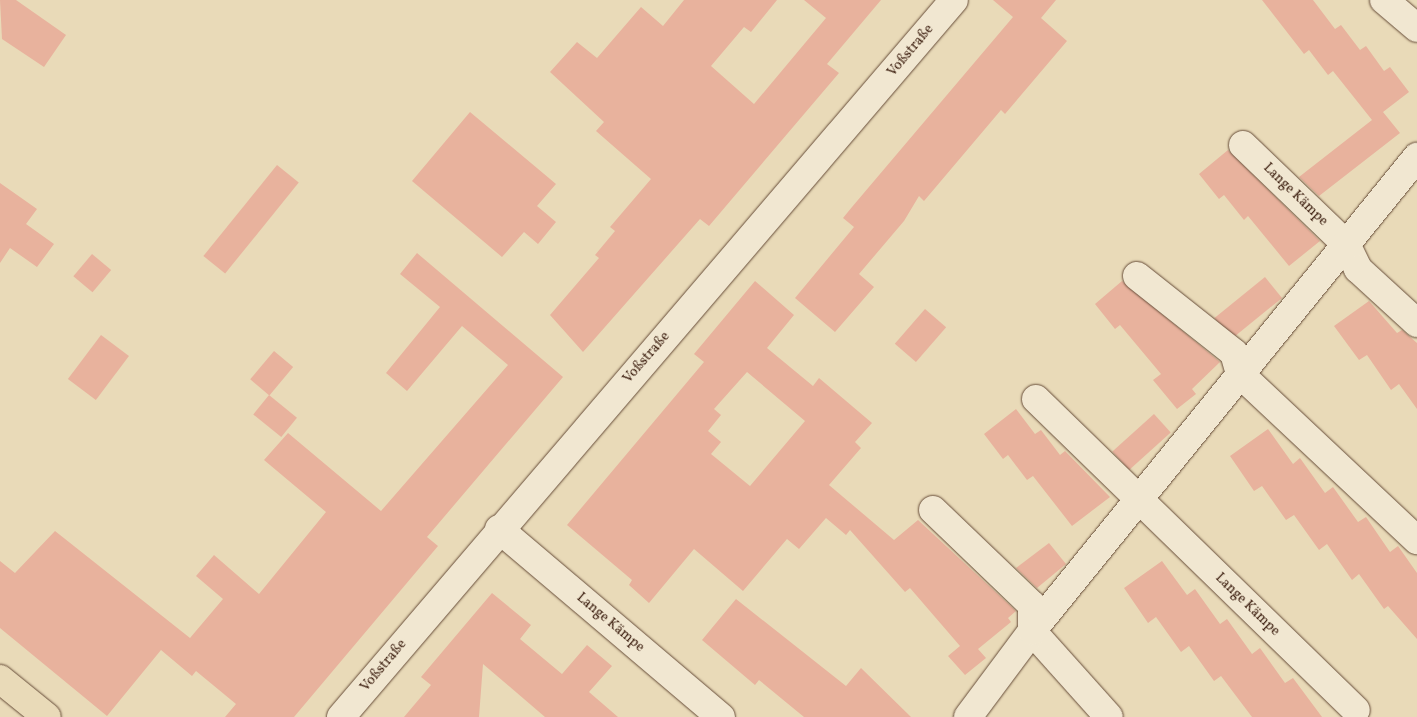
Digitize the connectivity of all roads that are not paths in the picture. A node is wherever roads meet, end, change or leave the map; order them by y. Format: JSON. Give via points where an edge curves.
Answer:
{"nodes":[{"id":1,"x":954,"y":0,"type":"edge"},
{"id":2,"x":1384,"y":0,"type":"edge"},
{"id":3,"x":1417,"y":28,"type":"edge"},
{"id":4,"x":1243,"y":145,"type":"dead end"},
{"id":5,"x":1417,"y":157,"type":"edge"},
{"id":6,"x":1346,"y":244,"type":"junction"},
{"id":7,"x":1137,"y":276,"type":"dead end"},
{"id":8,"x":1417,"y":323,"type":"edge"},
{"id":9,"x":1240,"y":374,"type":"junction"},
{"id":10,"x":1036,"y":399,"type":"dead end"},
{"id":11,"x":1138,"y":500,"type":"junction"},
{"id":12,"x":934,"y":510,"type":"dead end"},
{"id":13,"x":499,"y":529,"type":"junction"},
{"id":14,"x":1417,"y":540,"type":"edge"},
{"id":15,"x":1032,"y":631,"type":"junction"},
{"id":16,"x":0,"y":679,"type":"edge"},
{"id":17,"x":1356,"y":710,"type":"dead end"},
{"id":18,"x":47,"y":717,"type":"edge"},
{"id":19,"x":341,"y":717,"type":"edge"},
{"id":20,"x":722,"y":717,"type":"edge"},
{"id":21,"x":968,"y":717,"type":"edge"},
{"id":22,"x":1109,"y":717,"type":"edge"}],
"edges":[{"from":1,"to":13,"type":"street","name":"Voßstraße"},
{"from":2,"to":3,"type":"street"},
{"from":4,"to":6,"type":"street","name":"Lange Kämpe"},
{"from":5,"to":6,"type":"street"},
{"from":6,"to":8,"type":"street","name":"Lange Kämpe","via":[[1358,269]]},
{"from":6,"to":9,"type":"street"},
{"from":7,"to":9,"type":"street","via":[[1234,353]]},
{"from":9,"to":11,"type":"street"},
{"from":9,"to":14,"type":"street"},
{"from":10,"to":11,"type":"street","name":"Lange Kämpe"},
{"from":11,"to":15,"type":"street"},
{"from":11,"to":17,"type":"street","name":"Lange Kämpe"},
{"from":12,"to":15,"type":"street","via":[[1032,605]]},
{"from":13,"to":19,"type":"street","name":"Voßstraße"},
{"from":13,"to":20,"type":"street","name":"Lange Kämpe"},
{"from":15,"to":21,"type":"street"},
{"from":15,"to":22,"type":"street"},
{"from":16,"to":18,"type":"main road"}]}
